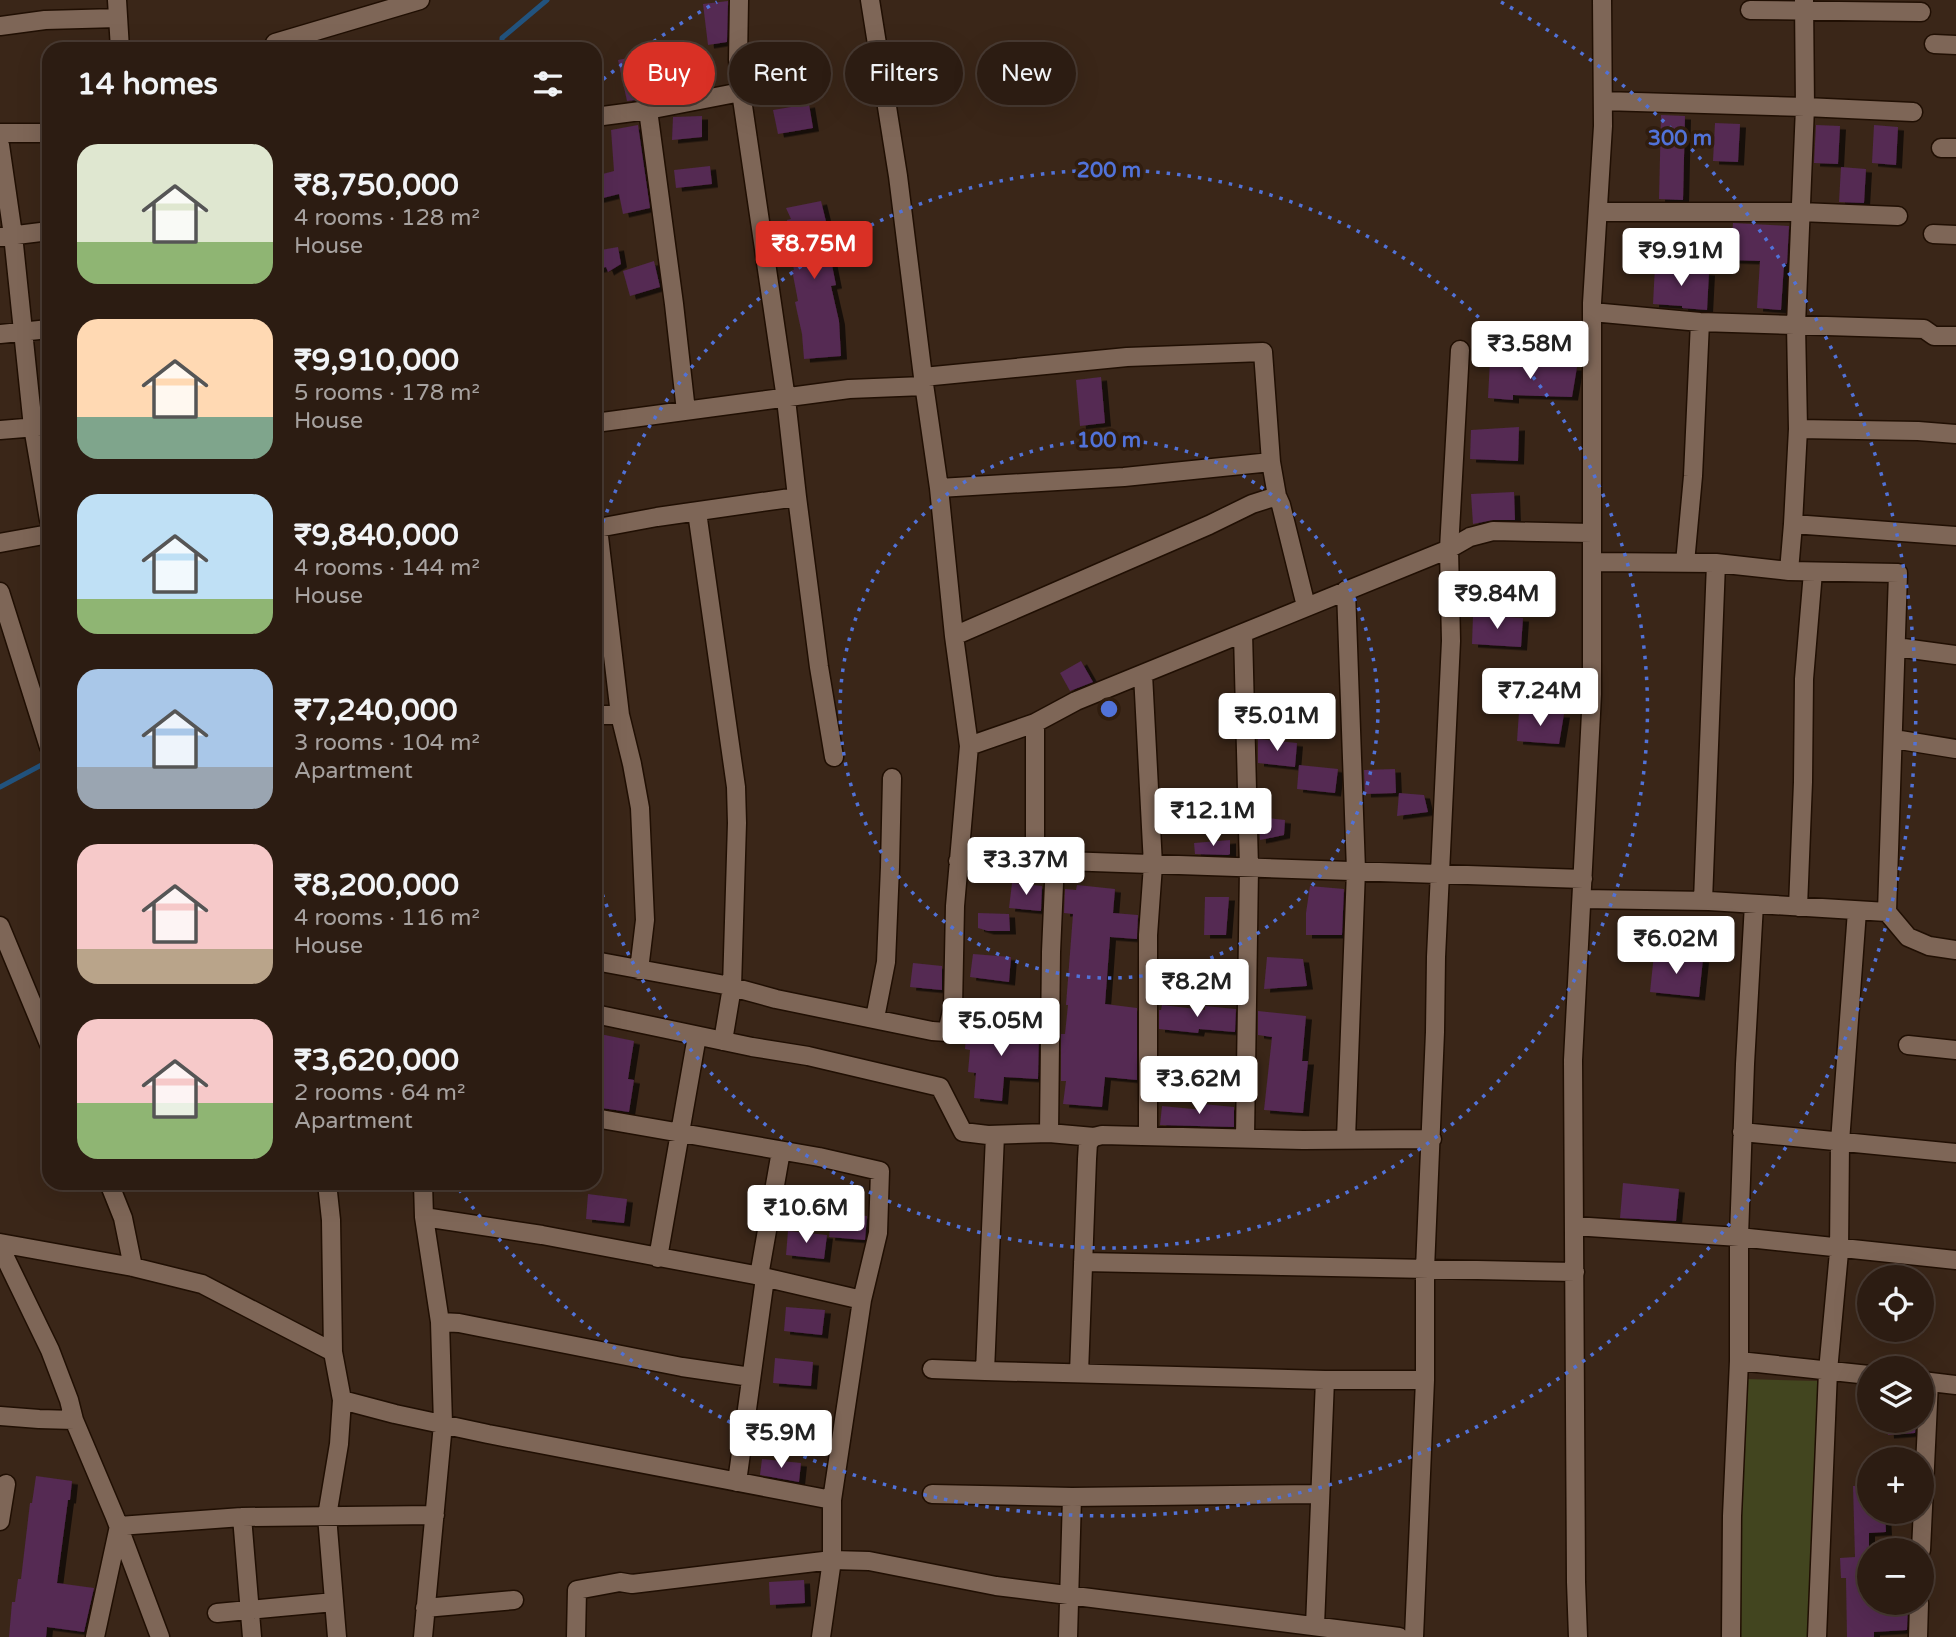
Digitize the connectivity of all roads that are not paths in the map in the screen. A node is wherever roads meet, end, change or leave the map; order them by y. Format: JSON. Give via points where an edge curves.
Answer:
{"nodes":[{"id":1,"x":420,"y":0,"type":"edge"},
{"id":2,"x":739,"y":0,"type":"edge"},
{"id":3,"x":870,"y":0,"type":"edge"},
{"id":4,"x":1602,"y":0,"type":"edge"},
{"id":5,"x":1804,"y":6,"type":"edge"},
{"id":6,"x":118,"y":9,"type":"edge"},
{"id":7,"x":1750,"y":10,"type":"dead end"},
{"id":8,"x":1920,"y":12,"type":"dead end"},
{"id":9,"x":0,"y":26,"type":"edge"},
{"id":10,"x":120,"y":42,"type":"edge"},
{"id":11,"x":278,"y":42,"type":"edge"},
{"id":12,"x":738,"y":42,"type":"edge"},
{"id":13,"x":1934,"y":44,"type":"dead end"},
{"id":14,"x":1956,"y":45,"type":"edge"},
{"id":15,"x":729,"y":94,"type":"edge"},
{"id":16,"x":1603,"y":101,"type":"junction"},
{"id":17,"x":743,"y":105,"type":"edge"},
{"id":18,"x":1805,"y":107,"type":"junction"},
{"id":19,"x":648,"y":110,"type":"junction"},
{"id":20,"x":1913,"y":112,"type":"dead end"},
{"id":21,"x":602,"y":116,"type":"edge"},
{"id":22,"x":0,"y":133,"type":"edge"},
{"id":23,"x":42,"y":133,"type":"edge"},
{"id":24,"x":0,"y":145,"type":"edge"},
{"id":25,"x":1598,"y":212,"type":"junction"},
{"id":26,"x":1800,"y":212,"type":"junction"},
{"id":27,"x":1898,"y":216,"type":"dead end"},
{"id":28,"x":42,"y":232,"type":"edge"},
{"id":29,"x":1933,"y":234,"type":"dead end"},
{"id":30,"x":1956,"y":235,"type":"edge"},
{"id":31,"x":7,"y":236,"type":"edge"},
{"id":32,"x":1592,"y":312,"type":"junction"},
{"id":33,"x":1700,"y":322,"type":"junction"},
{"id":34,"x":1796,"y":325,"type":"junction"},
{"id":35,"x":42,"y":330,"type":"edge"},
{"id":36,"x":23,"y":331,"type":"junction"},
{"id":37,"x":0,"y":334,"type":"edge"},
{"id":38,"x":1956,"y":336,"type":"edge"},
{"id":39,"x":1460,"y":350,"type":"dead end"},
{"id":40,"x":924,"y":381,"type":"junction"},
{"id":41,"x":786,"y":399,"type":"junction"},
{"id":42,"x":686,"y":411,"type":"junction"},
{"id":43,"x":602,"y":422,"type":"edge"},
{"id":44,"x":41,"y":426,"type":"edge"},
{"id":45,"x":1798,"y":429,"type":"junction"},
{"id":46,"x":0,"y":430,"type":"edge"},
{"id":47,"x":1956,"y":434,"type":"edge"},
{"id":48,"x":1270,"y":462,"type":"junction"},
{"id":49,"x":939,"y":488,"type":"junction"},
{"id":50,"x":1277,"y":496,"type":"junction"},
{"id":51,"x":797,"y":497,"type":"junction"},
{"id":52,"x":697,"y":512,"type":"junction"},
{"id":53,"x":1793,"y":524,"type":"junction"},
{"id":54,"x":602,"y":528,"type":"edge"},
{"id":55,"x":1592,"y":533,"type":"junction"},
{"id":56,"x":42,"y":535,"type":"edge"},
{"id":57,"x":1956,"y":536,"type":"edge"},
{"id":58,"x":0,"y":543,"type":"edge"},
{"id":59,"x":1449,"y":549,"type":"junction"},
{"id":60,"x":1592,"y":562,"type":"junction"},
{"id":61,"x":1685,"y":563,"type":"junction"},
{"id":62,"x":1716,"y":563,"type":"junction"},
{"id":63,"x":1789,"y":571,"type":"junction"},
{"id":64,"x":1813,"y":572,"type":"junction"},
{"id":65,"x":602,"y":576,"type":"edge"},
{"id":66,"x":1346,"y":590,"type":"junction"},
{"id":67,"x":0,"y":592,"type":"edge"},
{"id":68,"x":1306,"y":606,"type":"junction"},
{"id":69,"x":1243,"y":633,"type":"junction"},
{"id":70,"x":954,"y":636,"type":"junction"},
{"id":71,"x":1896,"y":647,"type":"junction"},
{"id":72,"x":1956,"y":656,"type":"edge"},
{"id":73,"x":1143,"y":674,"type":"junction"},
{"id":74,"x":602,"y":715,"type":"edge"},
{"id":75,"x":620,"y":715,"type":"junction"},
{"id":76,"x":1035,"y":723,"type":"junction"},
{"id":77,"x":42,"y":725,"type":"edge"},
{"id":78,"x":1894,"y":739,"type":"junction"},
{"id":79,"x":969,"y":746,"type":"junction"},
{"id":80,"x":1956,"y":749,"type":"edge"},
{"id":81,"x":834,"y":757,"type":"dead end"},
{"id":82,"x":892,"y":778,"type":"dead end"},
{"id":83,"x":958,"y":861,"type":"junction"},
{"id":84,"x":1055,"y":861,"type":"junction"},
{"id":85,"x":1035,"y":862,"type":"junction"},
{"id":86,"x":1153,"y":865,"type":"junction"},
{"id":87,"x":1250,"y":868,"type":"junction"},
{"id":88,"x":1356,"y":870,"type":"junction"},
{"id":89,"x":1438,"y":873,"type":"junction"},
{"id":90,"x":1583,"y":879,"type":"junction"},
{"id":91,"x":1582,"y":899,"type":"junction"},
{"id":92,"x":1703,"y":901,"type":"junction"},
{"id":93,"x":1754,"y":904,"type":"junction"},
{"id":94,"x":1798,"y":907,"type":"junction"},
{"id":95,"x":1857,"y":911,"type":"junction"},
{"id":96,"x":1887,"y":912,"type":"junction"},
{"id":97,"x":0,"y":926,"type":"edge"},
{"id":98,"x":1956,"y":950,"type":"edge"},
{"id":99,"x":602,"y":962,"type":"edge"},
{"id":100,"x":639,"y":970,"type":"junction"},
{"id":101,"x":732,"y":987,"type":"junction"},
{"id":102,"x":602,"y":1016,"type":"edge"},
{"id":103,"x":875,"y":1018,"type":"junction"},
{"id":104,"x":42,"y":1027,"type":"edge"},
{"id":105,"x":697,"y":1036,"type":"junction"},
{"id":106,"x":723,"y":1041,"type":"junction"},
{"id":107,"x":1908,"y":1045,"type":"dead end"},
{"id":108,"x":1956,"y":1050,"type":"edge"},
{"id":109,"x":602,"y":1119,"type":"edge"},
{"id":110,"x":680,"y":1132,"type":"junction"},
{"id":111,"x":1742,"y":1132,"type":"junction"},
{"id":112,"x":1049,"y":1133,"type":"junction"},
{"id":113,"x":995,"y":1135,"type":"junction"},
{"id":114,"x":1148,"y":1136,"type":"junction"},
{"id":115,"x":1094,"y":1138,"type":"junction"},
{"id":116,"x":1245,"y":1138,"type":"junction"},
{"id":117,"x":1346,"y":1139,"type":"junction"},
{"id":118,"x":1432,"y":1139,"type":"junction"},
{"id":119,"x":1840,"y":1142,"type":"junction"},
{"id":120,"x":781,"y":1152,"type":"junction"},
{"id":121,"x":1956,"y":1153,"type":"edge"},
{"id":122,"x":112,"y":1190,"type":"edge"},
{"id":123,"x":328,"y":1190,"type":"edge"},
{"id":124,"x":423,"y":1190,"type":"edge"},
{"id":125,"x":424,"y":1217,"type":"junction"},
{"id":126,"x":1574,"y":1226,"type":"junction"},
{"id":127,"x":1739,"y":1237,"type":"junction"},
{"id":128,"x":0,"y":1245,"type":"edge"},
{"id":129,"x":1839,"y":1248,"type":"junction"},
{"id":130,"x":658,"y":1258,"type":"junction"},
{"id":131,"x":1956,"y":1260,"type":"edge"},
{"id":132,"x":1083,"y":1262,"type":"junction"},
{"id":133,"x":133,"y":1267,"type":"junction"},
{"id":134,"x":1425,"y":1269,"type":"junction"},
{"id":135,"x":1574,"y":1272,"type":"junction"},
{"id":136,"x":762,"y":1277,"type":"junction"},
{"id":137,"x":862,"y":1300,"type":"junction"},
{"id":138,"x":440,"y":1322,"type":"junction"},
{"id":139,"x":333,"y":1352,"type":"junction"},
{"id":140,"x":1739,"y":1361,"type":"junction"},
{"id":141,"x":932,"y":1370,"type":"dead end"},
{"id":142,"x":985,"y":1371,"type":"junction"},
{"id":143,"x":1828,"y":1371,"type":"junction"},
{"id":144,"x":1079,"y":1373,"type":"junction"},
{"id":145,"x":1857,"y":1374,"type":"edge"},
{"id":146,"x":751,"y":1377,"type":"junction"},
{"id":147,"x":1325,"y":1380,"type":"junction"},
{"id":148,"x":1425,"y":1380,"type":"junction"},
{"id":149,"x":1934,"y":1383,"type":"edge"},
{"id":150,"x":1956,"y":1385,"type":"edge"},
{"id":151,"x":342,"y":1400,"type":"junction"},
{"id":152,"x":0,"y":1416,"type":"edge"},
{"id":153,"x":74,"y":1420,"type":"junction"},
{"id":154,"x":443,"y":1424,"type":"junction"},
{"id":155,"x":1924,"y":1433,"type":"edge"},
{"id":156,"x":737,"y":1482,"type":"junction"},
{"id":157,"x":6,"y":1484,"type":"dead end"},
{"id":158,"x":932,"y":1494,"type":"dead end"},
{"id":159,"x":1320,"y":1494,"type":"junction"},
{"id":160,"x":1072,"y":1497,"type":"junction"},
{"id":161,"x":832,"y":1500,"type":"junction"},
{"id":162,"x":436,"y":1515,"type":"junction"},
{"id":163,"x":327,"y":1516,"type":"junction"},
{"id":164,"x":242,"y":1517,"type":"junction"},
{"id":165,"x":0,"y":1521,"type":"edge"},
{"id":166,"x":118,"y":1526,"type":"junction"},
{"id":167,"x":1921,"y":1538,"type":"edge"},
{"id":168,"x":832,"y":1560,"type":"junction"},
{"id":169,"x":1068,"y":1595,"type":"junction"},
{"id":170,"x":514,"y":1600,"type":"dead end"},
{"id":171,"x":334,"y":1602,"type":"junction"},
{"id":172,"x":425,"y":1608,"type":"junction"},
{"id":173,"x":250,"y":1610,"type":"junction"},
{"id":174,"x":217,"y":1613,"type":"dead end"},
{"id":175,"x":1919,"y":1615,"type":"edge"},
{"id":176,"x":1315,"y":1626,"type":"junction"},
{"id":177,"x":1358,"y":1634,"type":"edge"},
{"id":178,"x":95,"y":1637,"type":"edge"},
{"id":179,"x":160,"y":1637,"type":"edge"},
{"id":180,"x":252,"y":1637,"type":"edge"},
{"id":181,"x":337,"y":1637,"type":"edge"},
{"id":182,"x":423,"y":1637,"type":"edge"},
{"id":183,"x":576,"y":1637,"type":"edge"},
{"id":184,"x":821,"y":1637,"type":"edge"},
{"id":185,"x":1068,"y":1637,"type":"edge"},
{"id":186,"x":1399,"y":1637,"type":"edge"},
{"id":187,"x":1414,"y":1637,"type":"edge"},
{"id":188,"x":1578,"y":1637,"type":"edge"},
{"id":189,"x":1731,"y":1637,"type":"edge"},
{"id":190,"x":1818,"y":1637,"type":"edge"},
{"id":191,"x":1918,"y":1637,"type":"edge"}],
"edges":[{"from":1,"to":11,"type":"street"},
{"from":2,"to":12,"type":"street"},
{"from":3,"to":40,"type":"street"},
{"from":4,"to":16,"type":"street"},
{"from":5,"to":7,"type":"street"},
{"from":5,"to":8,"type":"street"},
{"from":5,"to":18,"type":"street"},
{"from":6,"to":9,"type":"street"},
{"from":6,"to":10,"type":"street"},
{"from":13,"to":14,"type":"street"},
{"from":15,"to":19,"type":"street"},
{"from":16,"to":18,"type":"street"},
{"from":16,"to":25,"type":"street"},
{"from":17,"to":41,"type":"street"},
{"from":18,"to":20,"type":"street"},
{"from":18,"to":26,"type":"street"},
{"from":19,"to":21,"type":"street"},
{"from":19,"to":42,"type":"street"},
{"from":22,"to":23,"type":"street"},
{"from":24,"to":31,"type":"street"},
{"from":25,"to":26,"type":"street"},
{"from":25,"to":32,"type":"street"},
{"from":26,"to":27,"type":"street"},
{"from":26,"to":34,"type":"street"},
{"from":28,"to":31,"type":"street"},
{"from":29,"to":30,"type":"street"},
{"from":31,"to":36,"type":"street"},
{"from":32,"to":33,"type":"street"},
{"from":32,"to":55,"type":"street"},
{"from":33,"to":34,"type":"street"},
{"from":33,"to":61,"type":"street"},
{"from":34,"to":38,"type":"street","via":[[1924,329],[1934,336]]},
{"from":34,"to":45,"type":"street"},
{"from":35,"to":36,"type":"street"},
{"from":36,"to":37,"type":"street"},
{"from":36,"to":44,"type":"street"},
{"from":39,"to":59,"type":"street"},
{"from":40,"to":41,"type":"street"},
{"from":40,"to":48,"type":"street","via":[[1127,357],[1263,352]]},
{"from":40,"to":49,"type":"street"},
{"from":41,"to":42,"type":"street"},
{"from":41,"to":51,"type":"street"},
{"from":42,"to":43,"type":"street"},
{"from":44,"to":46,"type":"street"},
{"from":45,"to":47,"type":"street"},
{"from":45,"to":53,"type":"street"},
{"from":48,"to":49,"type":"street","via":[[1124,477]]},
{"from":48,"to":50,"type":"street"},
{"from":49,"to":70,"type":"street"},
{"from":50,"to":68,"type":"street"},
{"from":50,"to":70,"type":"street"},
{"from":51,"to":52,"type":"street"},
{"from":51,"to":81,"type":"street"},
{"from":52,"to":54,"type":"street"},
{"from":52,"to":101,"type":"street","via":[[736,787]]},
{"from":53,"to":57,"type":"street"},
{"from":53,"to":63,"type":"street"},
{"from":55,"to":59,"type":"street","via":[[1493,531]]},
{"from":55,"to":60,"type":"street"},
{"from":56,"to":58,"type":"street"},
{"from":59,"to":66,"type":"street"},
{"from":59,"to":89,"type":"street","via":[[1451,641]]},
{"from":60,"to":61,"type":"street"},
{"from":60,"to":90,"type":"street","via":[[1592,694]]},
{"from":61,"to":62,"type":"street"},
{"from":62,"to":63,"type":"street"},
{"from":62,"to":92,"type":"street"},
{"from":63,"to":64,"type":"street"},
{"from":64,"to":71,"type":"street","via":[[1898,573]]},
{"from":64,"to":94,"type":"street","via":[[1804,679]]},
{"from":65,"to":75,"type":"street"},
{"from":66,"to":68,"type":"street"},
{"from":66,"to":88,"type":"street"},
{"from":67,"to":77,"type":"street"},
{"from":68,"to":69,"type":"street"},
{"from":69,"to":73,"type":"street"},
{"from":69,"to":87,"type":"street"},
{"from":70,"to":79,"type":"street"},
{"from":71,"to":72,"type":"street"},
{"from":71,"to":78,"type":"street"},
{"from":73,"to":76,"type":"street"},
{"from":73,"to":86,"type":"street"},
{"from":74,"to":75,"type":"street"},
{"from":75,"to":100,"type":"street","via":[[640,808],[645,920]]},
{"from":76,"to":79,"type":"street"},
{"from":76,"to":85,"type":"street"},
{"from":78,"to":80,"type":"street"},
{"from":78,"to":96,"type":"street"},
{"from":79,"to":83,"type":"street"},
{"from":82,"to":103,"type":"street","via":[[886,962]]},
{"from":83,"to":85,"type":"street"},
{"from":83,"to":103,"type":"street","via":[[953,1007],[947,1032]]},
{"from":84,"to":85,"type":"street"},
{"from":84,"to":86,"type":"street"},
{"from":84,"to":112,"type":"street"},
{"from":86,"to":87,"type":"street"},
{"from":86,"to":114,"type":"street","via":[[1148,935]]},
{"from":87,"to":88,"type":"street"},
{"from":87,"to":116,"type":"street"},
{"from":88,"to":89,"type":"street"},
{"from":88,"to":117,"type":"street"},
{"from":89,"to":90,"type":"street"},
{"from":89,"to":118,"type":"street"},
{"from":90,"to":91,"type":"street"},
{"from":91,"to":92,"type":"street"},
{"from":91,"to":126,"type":"street","via":[[1573,1059]]},
{"from":92,"to":93,"type":"street"},
{"from":93,"to":94,"type":"street"},
{"from":93,"to":111,"type":"street"},
{"from":94,"to":95,"type":"street"},
{"from":95,"to":96,"type":"street"},
{"from":95,"to":119,"type":"street"},
{"from":96,"to":98,"type":"street","via":[[1908,937]]},
{"from":97,"to":104,"type":"street"},
{"from":99,"to":100,"type":"street"},
{"from":100,"to":101,"type":"street"},
{"from":101,"to":103,"type":"street"},
{"from":101,"to":106,"type":"street"},
{"from":102,"to":105,"type":"street"},
{"from":105,"to":106,"type":"street"},
{"from":105,"to":110,"type":"street"},
{"from":106,"to":113,"type":"street","via":[[940,1087],[963,1132]]},
{"from":107,"to":108,"type":"street"},
{"from":109,"to":110,"type":"street"},
{"from":110,"to":120,"type":"street"},
{"from":110,"to":130,"type":"street"},
{"from":111,"to":119,"type":"street"},
{"from":111,"to":127,"type":"street"},
{"from":112,"to":113,"type":"street"},
{"from":112,"to":115,"type":"street"},
{"from":113,"to":142,"type":"street"},
{"from":114,"to":115,"type":"street"},
{"from":114,"to":116,"type":"street"},
{"from":115,"to":132,"type":"street","via":[[1088,1143]]},
{"from":116,"to":117,"type":"street"},
{"from":117,"to":118,"type":"street"},
{"from":118,"to":134,"type":"street"},
{"from":119,"to":121,"type":"street"},
{"from":119,"to":129,"type":"street"},
{"from":120,"to":136,"type":"street"},
{"from":120,"to":137,"type":"street","via":[[880,1171],[878,1233]]},
{"from":122,"to":133,"type":"street"},
{"from":123,"to":139,"type":"street"},
{"from":124,"to":125,"type":"street"},
{"from":125,"to":130,"type":"street"},
{"from":125,"to":138,"type":"street"},
{"from":126,"to":127,"type":"street"},
{"from":126,"to":135,"type":"street"},
{"from":127,"to":129,"type":"street"},
{"from":127,"to":140,"type":"street"},
{"from":128,"to":133,"type":"street"},
{"from":128,"to":153,"type":"street","via":[[50,1350]]},
{"from":129,"to":131,"type":"street"},
{"from":129,"to":143,"type":"street"},
{"from":130,"to":136,"type":"street"},
{"from":132,"to":134,"type":"street"},
{"from":132,"to":144,"type":"street"},
{"from":133,"to":139,"type":"street","via":[[202,1284]]},
{"from":134,"to":135,"type":"street"},
{"from":134,"to":148,"type":"street"},
{"from":135,"to":188,"type":"street"},
{"from":136,"to":137,"type":"street"},
{"from":136,"to":146,"type":"street"},
{"from":137,"to":161,"type":"street"},
{"from":138,"to":146,"type":"street"},
{"from":138,"to":154,"type":"street"},
{"from":139,"to":151,"type":"street"},
{"from":140,"to":143,"type":"street"},
{"from":140,"to":189,"type":"street"},
{"from":141,"to":142,"type":"street"},
{"from":142,"to":144,"type":"street"},
{"from":143,"to":145,"type":"street"},
{"from":143,"to":190,"type":"street"},
{"from":144,"to":147,"type":"street"},
{"from":146,"to":156,"type":"street"},
{"from":147,"to":148,"type":"street"},
{"from":147,"to":159,"type":"street"},
{"from":148,"to":187,"type":"street"},
{"from":149,"to":150,"type":"street"},
{"from":151,"to":154,"type":"street"},
{"from":151,"to":163,"type":"street"},
{"from":152,"to":153,"type":"street"},
{"from":153,"to":166,"type":"street"},
{"from":154,"to":156,"type":"street"},
{"from":154,"to":162,"type":"street"},
{"from":155,"to":167,"type":"street"},
{"from":156,"to":161,"type":"street"},
{"from":157,"to":165,"type":"street"},
{"from":158,"to":160,"type":"street"},
{"from":159,"to":160,"type":"street"},
{"from":159,"to":176,"type":"street"},
{"from":160,"to":169,"type":"street"},
{"from":161,"to":168,"type":"street"},
{"from":162,"to":163,"type":"street"},
{"from":162,"to":172,"type":"street"},
{"from":163,"to":164,"type":"street"},
{"from":163,"to":171,"type":"street"},
{"from":164,"to":166,"type":"street"},
{"from":164,"to":173,"type":"street"},
{"from":166,"to":178,"type":"street"},
{"from":166,"to":179,"type":"street"},
{"from":168,"to":169,"type":"street","via":[[869,1561]]},
{"from":168,"to":183,"type":"street","via":[[577,1590]]},
{"from":168,"to":184,"type":"street"},
{"from":169,"to":176,"type":"street"},
{"from":169,"to":185,"type":"street"},
{"from":170,"to":172,"type":"street"},
{"from":171,"to":173,"type":"street"},
{"from":171,"to":181,"type":"street"},
{"from":172,"to":182,"type":"street"},
{"from":173,"to":174,"type":"street"},
{"from":173,"to":180,"type":"street"},
{"from":175,"to":191,"type":"street"},
{"from":176,"to":177,"type":"street"},
{"from":177,"to":186,"type":"street"}]}
